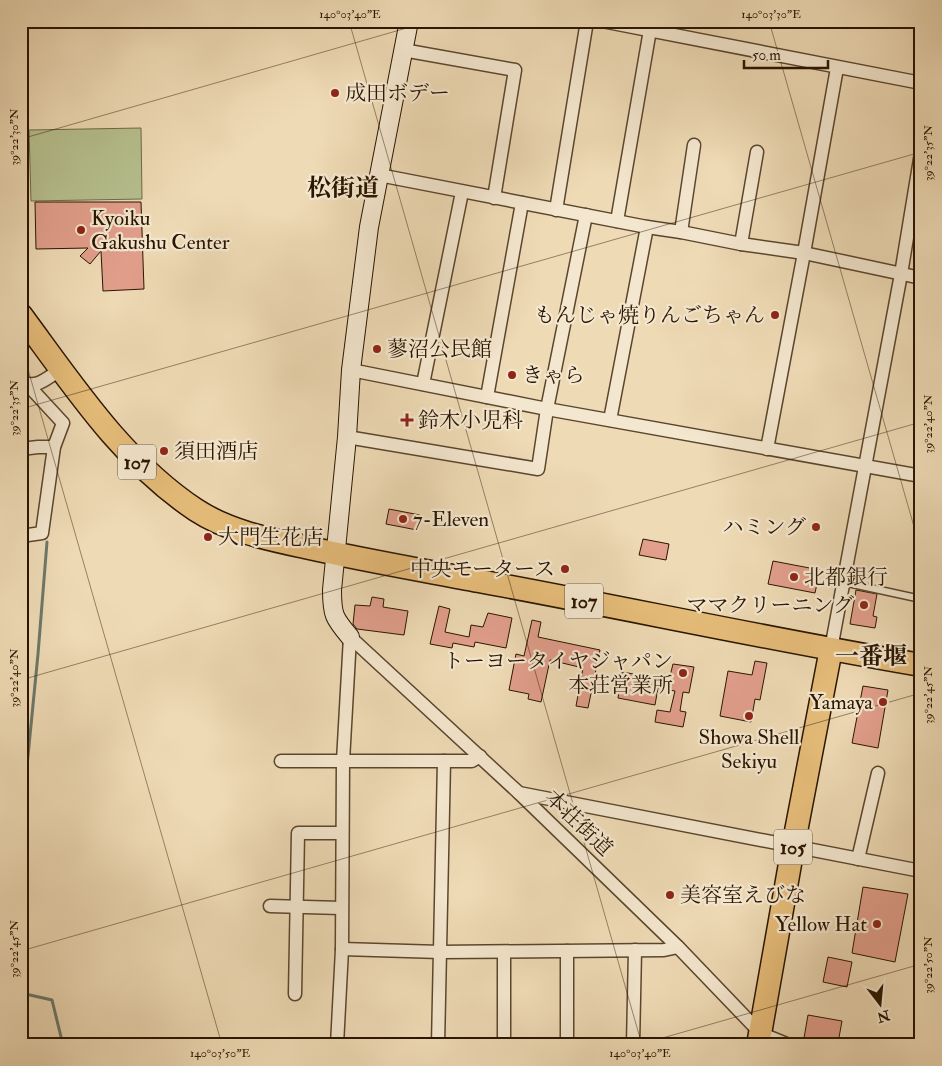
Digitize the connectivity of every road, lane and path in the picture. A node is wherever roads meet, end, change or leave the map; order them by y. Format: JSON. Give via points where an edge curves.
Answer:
{"nodes":[{"id":1,"x":409,"y":21,"type":"edge"},
{"id":2,"x":588,"y":21,"type":"edge"},
{"id":3,"x":602,"y":21,"type":"edge"},
{"id":4,"x":650,"y":30,"type":"junction"},
{"id":5,"x":403,"y":50,"type":"junction"},
{"id":6,"x":837,"y":68,"type":"junction"},
{"id":7,"x":921,"y":82,"type":"edge"},
{"id":8,"x":694,"y":145,"type":"dead end"},
{"id":9,"x":757,"y":152,"type":"dead end"},
{"id":10,"x":921,"y":153,"type":"edge"},
{"id":11,"x":379,"y":176,"type":"junction"},
{"id":12,"x":462,"y":192,"type":"junction"},
{"id":13,"x":494,"y":198,"type":"junction"},
{"id":14,"x":522,"y":203,"type":"junction"},
{"id":15,"x":556,"y":210,"type":"junction"},
{"id":16,"x":586,"y":215,"type":"junction"},
{"id":17,"x":617,"y":220,"type":"junction"},
{"id":18,"x":647,"y":228,"type":"junction"},
{"id":19,"x":681,"y":232,"type":"junction"},
{"id":20,"x":742,"y":244,"type":"junction"},
{"id":21,"x":804,"y":253,"type":"junction"},
{"id":22,"x":901,"y":274,"type":"junction"},
{"id":23,"x":921,"y":278,"type":"edge"},
{"id":24,"x":21,"y":315,"type":"edge"},
{"id":25,"x":61,"y":368,"type":"junction"},
{"id":26,"x":351,"y":370,"type":"junction"},
{"id":27,"x":24,"y":382,"type":"edge"},
{"id":28,"x":422,"y":384,"type":"junction"},
{"id":29,"x":487,"y":397,"type":"junction"},
{"id":30,"x":547,"y":409,"type":"junction"},
{"id":31,"x":610,"y":420,"type":"junction"},
{"id":32,"x":347,"y":437,"type":"junction"},
{"id":33,"x":54,"y":447,"type":"junction"},
{"id":34,"x":767,"y":449,"type":"junction"},
{"id":35,"x":21,"y":450,"type":"edge"},
{"id":36,"x":865,"y":466,"type":"junction"},
{"id":37,"x":921,"y":476,"type":"edge"},
{"id":38,"x":21,"y":536,"type":"edge"},
{"id":39,"x":336,"y":554,"type":"junction"},
{"id":40,"x":843,"y":582,"type":"junction"},
{"id":41,"x":921,"y":599,"type":"edge"},
{"id":42,"x":350,"y":637,"type":"junction"},
{"id":43,"x":831,"y":649,"type":"junction"},
{"id":44,"x":921,"y":665,"type":"edge"},
{"id":45,"x":480,"y":756,"type":"junction"},
{"id":46,"x":444,"y":760,"type":"junction"},
{"id":47,"x":281,"y":761,"type":"dead end"},
{"id":48,"x":343,"y":761,"type":"junction"},
{"id":49,"x":878,"y":773,"type":"dead end"},
{"id":50,"x":519,"y":793,"type":"junction"},
{"id":51,"x":342,"y":833,"type":"junction"},
{"id":52,"x":793,"y":847,"type":"junction"},
{"id":53,"x":858,"y":859,"type":"junction"},
{"id":54,"x":921,"y":871,"type":"edge"},
{"id":55,"x":270,"y":906,"type":"dead end"},
{"id":56,"x":296,"y":906,"type":"junction"},
{"id":57,"x":342,"y":908,"type":"junction"},
{"id":58,"x":678,"y":947,"type":"junction"},
{"id":59,"x":342,"y":950,"type":"junction"},
{"id":60,"x":635,"y":950,"type":"junction"},
{"id":61,"x":567,"y":951,"type":"junction"},
{"id":62,"x":440,"y":952,"type":"junction"},
{"id":63,"x":504,"y":952,"type":"junction"},
{"id":64,"x":295,"y":994,"type":"dead end"},
{"id":65,"x":764,"y":1041,"type":"edge"},
{"id":66,"x":337,"y":1045,"type":"edge"},
{"id":67,"x":438,"y":1045,"type":"edge"},
{"id":68,"x":504,"y":1045,"type":"edge"},
{"id":69,"x":567,"y":1045,"type":"edge"},
{"id":70,"x":633,"y":1045,"type":"edge"},
{"id":71,"x":789,"y":1045,"type":"edge"}],
"edges":[{"from":1,"to":5,"type":"street"},
{"from":2,"to":15,"type":"street"},
{"from":3,"to":4,"type":"street"},
{"from":4,"to":6,"type":"street"},
{"from":4,"to":17,"type":"street"},
{"from":5,"to":11,"type":"street"},
{"from":5,"to":13,"type":"street","via":[[515,70]]},
{"from":6,"to":7,"type":"street"},
{"from":6,"to":21,"type":"street"},
{"from":8,"to":19,"type":"street"},
{"from":9,"to":20,"type":"street"},
{"from":10,"to":22,"type":"street"},
{"from":11,"to":12,"type":"street"},
{"from":11,"to":26,"type":"street","via":[[369,227]]},
{"from":12,"to":13,"type":"street"},
{"from":12,"to":28,"type":"street"},
{"from":13,"to":14,"type":"street"},
{"from":14,"to":15,"type":"street"},
{"from":14,"to":29,"type":"street"},
{"from":15,"to":16,"type":"street"},
{"from":16,"to":17,"type":"street"},
{"from":16,"to":30,"type":"street"},
{"from":17,"to":18,"type":"street"},
{"from":18,"to":19,"type":"street"},
{"from":18,"to":31,"type":"street"},
{"from":19,"to":20,"type":"street"},
{"from":20,"to":21,"type":"street"},
{"from":21,"to":22,"type":"street"},
{"from":21,"to":34,"type":"street"},
{"from":22,"to":23,"type":"street"},
{"from":22,"to":36,"type":"street"},
{"from":24,"to":25,"type":"highway","number":"107"},
{"from":25,"to":27,"type":"street","via":[[41,382]]},
{"from":25,"to":39,"type":"highway","number":"107","via":[[134,459],[198,511],[232,528]]},
{"from":26,"to":28,"type":"street"},
{"from":26,"to":32,"type":"street"},
{"from":27,"to":33,"type":"street","via":[[63,423]]},
{"from":28,"to":29,"type":"street"},
{"from":29,"to":30,"type":"street"},
{"from":30,"to":31,"type":"street"},
{"from":30,"to":32,"type":"street","via":[[538,469]]},
{"from":31,"to":34,"type":"street"},
{"from":32,"to":39,"type":"street"},
{"from":33,"to":35,"type":"street"},
{"from":33,"to":38,"type":"street","via":[[42,533]]},
{"from":34,"to":36,"type":"street"},
{"from":36,"to":37,"type":"street"},
{"from":36,"to":40,"type":"street"},
{"from":39,"to":42,"type":"street","via":[[332,612]]},
{"from":39,"to":43,"type":"highway","number":"107"},
{"from":40,"to":41,"type":"lane"},
{"from":40,"to":43,"type":"street"},
{"from":42,"to":45,"type":"street","name":"本荘街道"},
{"from":42,"to":48,"type":"street"},
{"from":43,"to":44,"type":"highway"},
{"from":43,"to":52,"type":"highway","number":"105"},
{"from":45,"to":46,"type":"street","via":[[472,761]]},
{"from":45,"to":50,"type":"street","name":"本荘街道"},
{"from":46,"to":48,"type":"street"},
{"from":46,"to":62,"type":"street"},
{"from":47,"to":48,"type":"street"},
{"from":48,"to":51,"type":"street"},
{"from":49,"to":53,"type":"street"},
{"from":50,"to":52,"type":"street"},
{"from":50,"to":58,"type":"street","name":"本荘街道"},
{"from":51,"to":56,"type":"street","via":[[298,833]]},
{"from":51,"to":57,"type":"street"},
{"from":52,"to":53,"type":"street"},
{"from":52,"to":65,"type":"highway","number":"105"},
{"from":53,"to":54,"type":"street"},
{"from":55,"to":56,"type":"street"},
{"from":56,"to":57,"type":"street"},
{"from":56,"to":64,"type":"street"},
{"from":57,"to":59,"type":"street"},
{"from":58,"to":60,"type":"street"},
{"from":58,"to":65,"type":"street","name":"本荘街道"},
{"from":59,"to":62,"type":"street"},
{"from":59,"to":66,"type":"street"},
{"from":60,"to":61,"type":"street"},
{"from":60,"to":70,"type":"street"},
{"from":61,"to":63,"type":"street"},
{"from":61,"to":69,"type":"street"},
{"from":62,"to":63,"type":"street"},
{"from":62,"to":67,"type":"street"},
{"from":63,"to":68,"type":"street"},
{"from":65,"to":71,"type":"street"}]}
